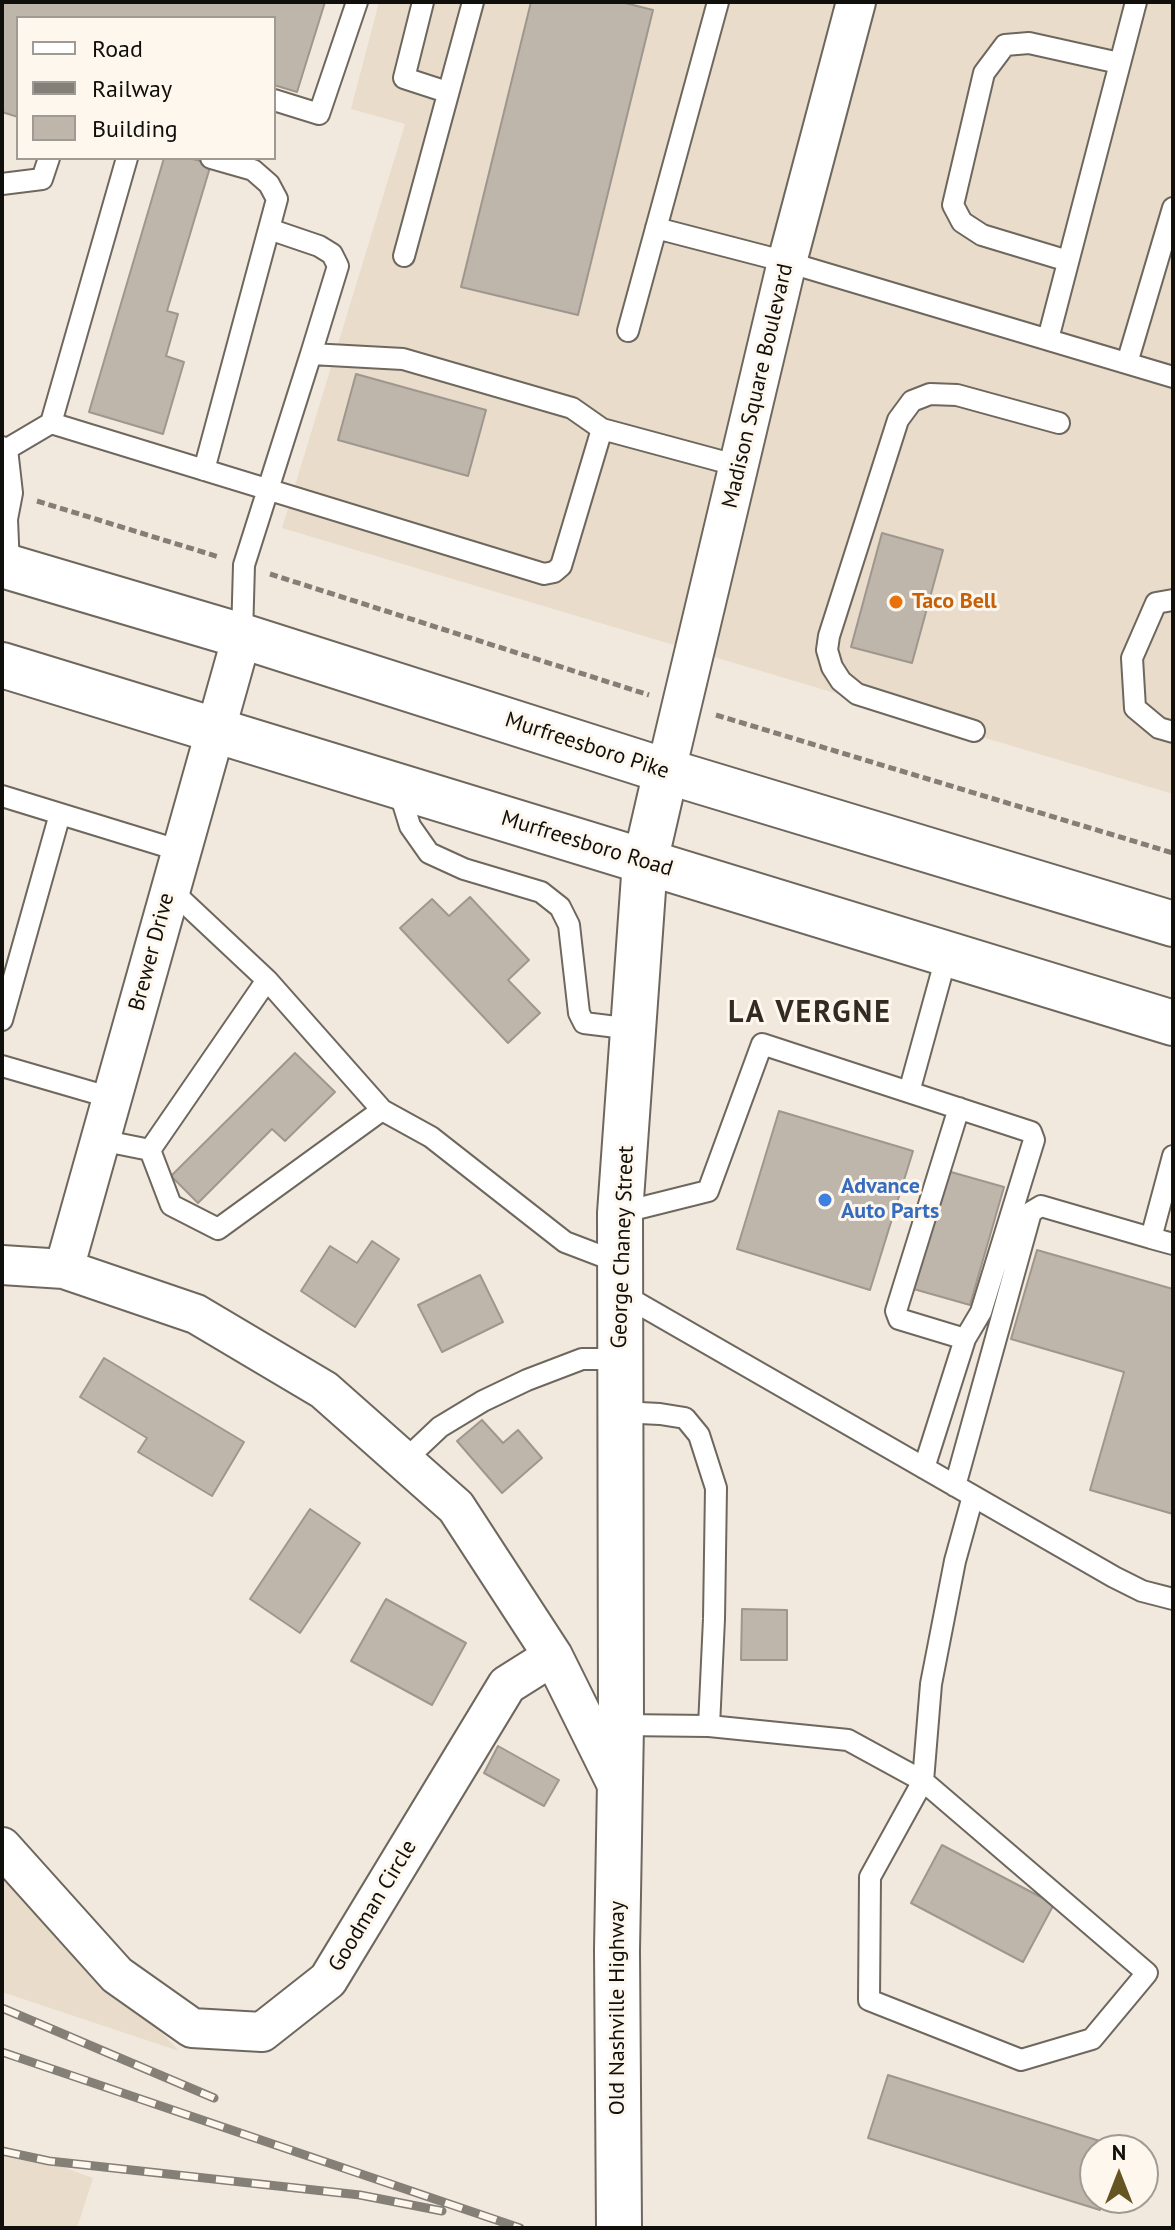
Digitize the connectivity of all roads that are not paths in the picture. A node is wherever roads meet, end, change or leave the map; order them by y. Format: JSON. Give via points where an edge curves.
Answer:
{"nodes":[{"id":1,"x":357,"y":2,"type":"edge"},
{"id":2,"x":423,"y":2,"type":"edge"},
{"id":3,"x":473,"y":2,"type":"edge"},
{"id":4,"x":718,"y":2,"type":"edge"},
{"id":5,"x":856,"y":2,"type":"edge"},
{"id":6,"x":1136,"y":2,"type":"edge"},
{"id":7,"x":1119,"y":63,"type":"junction"},
{"id":8,"x":447,"y":92,"type":"junction"},
{"id":9,"x":276,"y":101,"type":"edge"},
{"id":10,"x":48,"y":160,"type":"edge"},
{"id":11,"x":126,"y":160,"type":"edge"},
{"id":12,"x":218,"y":160,"type":"edge"},
{"id":13,"x":2,"y":184,"type":"edge"},
{"id":14,"x":1173,"y":208,"type":"edge"},
{"id":15,"x":656,"y":228,"type":"junction"},
{"id":16,"x":269,"y":229,"type":"junction"},
{"id":17,"x":404,"y":256,"type":"dead end"},
{"id":18,"x":1068,"y":261,"type":"junction"},
{"id":19,"x":787,"y":262,"type":"junction"},
{"id":20,"x":628,"y":331,"type":"dead end"},
{"id":21,"x":1048,"y":339,"type":"junction"},
{"id":22,"x":311,"y":354,"type":"junction"},
{"id":23,"x":1127,"y":363,"type":"junction"},
{"id":24,"x":1173,"y":377,"type":"edge"},
{"id":25,"x":51,"y":423,"type":"junction"},
{"id":26,"x":1059,"y":423,"type":"dead end"},
{"id":27,"x":602,"y":429,"type":"junction"},
{"id":28,"x":4,"y":449,"type":"edge"},
{"id":29,"x":739,"y":466,"type":"junction"},
{"id":30,"x":204,"y":470,"type":"junction"},
{"id":31,"x":269,"y":489,"type":"junction"},
{"id":32,"x":6,"y":566,"type":"edge"},
{"id":33,"x":1173,"y":600,"type":"edge"},
{"id":34,"x":242,"y":636,"type":"junction"},
{"id":35,"x":2,"y":665,"type":"edge"},
{"id":36,"x":214,"y":731,"type":"junction"},
{"id":37,"x":974,"y":731,"type":"dead end"},
{"id":38,"x":1173,"y":732,"type":"edge"},
{"id":39,"x":666,"y":771,"type":"junction"},
{"id":40,"x":398,"y":787,"type":"junction"},
{"id":41,"x":2,"y":796,"type":"edge"},
{"id":42,"x":60,"y":814,"type":"junction"},
{"id":43,"x":181,"y":851,"type":"junction"},
{"id":44,"x":645,"y":862,"type":"junction"},
{"id":45,"x":170,"y":889,"type":"junction"},
{"id":46,"x":1173,"y":924,"type":"edge"},
{"id":47,"x":947,"y":954,"type":"junction"},
{"id":48,"x":267,"y":980,"type":"junction"},
{"id":49,"x":2,"y":1020,"type":"edge"},
{"id":50,"x":1173,"y":1023,"type":"edge"},
{"id":51,"x":633,"y":1029,"type":"junction"},
{"id":52,"x":2,"y":1066,"type":"edge"},
{"id":53,"x":909,"y":1092,"type":"junction"},
{"id":54,"x":112,"y":1098,"type":"junction"},
{"id":55,"x":959,"y":1108,"type":"junction"},
{"id":56,"x":382,"y":1110,"type":"junction"},
{"id":57,"x":100,"y":1140,"type":"junction"},
{"id":58,"x":150,"y":1150,"type":"junction"},
{"id":59,"x":1173,"y":1156,"type":"edge"},
{"id":60,"x":620,"y":1213,"type":"junction"},
{"id":61,"x":1151,"y":1238,"type":"junction"},
{"id":62,"x":1173,"y":1244,"type":"edge"},
{"id":63,"x":2,"y":1265,"type":"edge"},
{"id":64,"x":64,"y":1269,"type":"junction"},
{"id":65,"x":620,"y":1278,"type":"junction"},
{"id":66,"x":965,"y":1339,"type":"junction"},
{"id":67,"x":620,"y":1359,"type":"junction"},
{"id":68,"x":620,"y":1412,"type":"junction"},
{"id":69,"x":404,"y":1461,"type":"junction"},
{"id":70,"x":924,"y":1468,"type":"junction"},
{"id":71,"x":964,"y":1491,"type":"junction"},
{"id":72,"x":1173,"y":1599,"type":"edge"},
{"id":73,"x":553,"y":1656,"type":"junction"},
{"id":74,"x":621,"y":1725,"type":"junction"},
{"id":75,"x":709,"y":1726,"type":"junction"},
{"id":76,"x":923,"y":1781,"type":"junction"},
{"id":77,"x":619,"y":1789,"type":"junction"},
{"id":78,"x":2,"y":1847,"type":"edge"},
{"id":79,"x":619,"y":2228,"type":"edge"}],
"edges":[{"from":1,"to":9,"type":"lane","via":[[319,114]]},
{"from":2,"to":8,"type":"lane","via":[[404,78]]},
{"from":3,"to":8,"type":"lane"},
{"from":4,"to":15,"type":"lane"},
{"from":5,"to":19,"type":"street","name":"Madison Square Boulevard"},
{"from":6,"to":7,"type":"lane"},
{"from":7,"to":18,"type":"lane"},
{"from":7,"to":18,"type":"lane","via":[[1029,43],[1005,45],[984,73],[953,205],[962,222],[982,235]]},
{"from":8,"to":17,"type":"lane"},
{"from":10,"to":13,"type":"lane","via":[[42,179]]},
{"from":11,"to":25,"type":"lane"},
{"from":12,"to":16,"type":"lane","via":[[253,170],[269,184],[277,199]]},
{"from":14,"to":23,"type":"lane"},
{"from":15,"to":19,"type":"lane"},
{"from":15,"to":20,"type":"lane"},
{"from":16,"to":22,"type":"lane","via":[[319,246],[338,266]]},
{"from":16,"to":30,"type":"lane"},
{"from":18,"to":21,"type":"lane"},
{"from":19,"to":21,"type":"lane"},
{"from":19,"to":29,"type":"street","name":"Madison Square Boulevard"},
{"from":21,"to":23,"type":"lane"},
{"from":22,"to":27,"type":"lane","via":[[403,359],[572,408]]},
{"from":22,"to":31,"type":"lane"},
{"from":23,"to":24,"type":"lane"},
{"from":25,"to":28,"type":"lane"},
{"from":25,"to":30,"type":"lane"},
{"from":26,"to":37,"type":"lane","via":[[957,395],[930,394],[912,401],[898,420],[829,636],[832,667],[857,694]]},
{"from":27,"to":29,"type":"lane"},
{"from":27,"to":31,"type":"lane","via":[[561,566],[554,572],[534,571]]},
{"from":28,"to":32,"type":"lane","via":[[12,493]]},
{"from":29,"to":39,"type":"street","name":"Madison Square Boulevard"},
{"from":30,"to":31,"type":"lane"},
{"from":31,"to":34,"type":"lane","via":[[244,565]]},
{"from":32,"to":34,"type":"main road","name":"Murfreesboro Pike"},
{"from":33,"to":38,"type":"lane","via":[[1156,603],[1132,658],[1135,708],[1159,728]]},
{"from":34,"to":36,"type":"street","name":"Brewer Drive"},
{"from":34,"to":39,"type":"main road","name":"Murfreesboro Pike"},
{"from":35,"to":36,"type":"main road","name":"Murfreesboro Road"},
{"from":36,"to":40,"type":"main road","name":"Murfreesboro Road"},
{"from":36,"to":43,"type":"street","name":"Brewer Drive"},
{"from":39,"to":44,"type":"main road","name":"George Chaney Street"},
{"from":39,"to":46,"type":"main road","name":"Murfreesboro Pike"},
{"from":40,"to":44,"type":"main road","name":"Murfreesboro Road"},
{"from":40,"to":51,"type":"lane","via":[[410,826],[429,853],[541,892],[560,907],[569,925],[584,1023]]},
{"from":41,"to":42,"type":"lane"},
{"from":42,"to":43,"type":"lane"},
{"from":42,"to":49,"type":"lane"},
{"from":43,"to":45,"type":"street","name":"Brewer Drive"},
{"from":44,"to":47,"type":"main road","name":"Murfreesboro Road"},
{"from":44,"to":51,"type":"main road","name":"George Chaney Street"},
{"from":45,"to":48,"type":"lane"},
{"from":45,"to":54,"type":"street","name":"Brewer Drive"},
{"from":47,"to":50,"type":"main road","name":"Murfreesboro Road"},
{"from":47,"to":53,"type":"lane"},
{"from":48,"to":56,"type":"lane"},
{"from":48,"to":58,"type":"lane"},
{"from":51,"to":60,"type":"main road","name":"George Chaney Street"},
{"from":52,"to":54,"type":"lane"},
{"from":53,"to":55,"type":"lane"},
{"from":53,"to":60,"type":"lane","via":[[762,1044],[708,1191]]},
{"from":54,"to":57,"type":"street","name":"Brewer Drive"},
{"from":55,"to":66,"type":"lane","via":[[896,1311],[899,1319]]},
{"from":55,"to":66,"type":"lane","via":[[1033,1135],[981,1312]]},
{"from":56,"to":58,"type":"lane","via":[[218,1229],[171,1205]]},
{"from":56,"to":65,"type":"lane","via":[[431,1137],[565,1242]]},
{"from":57,"to":58,"type":"lane"},
{"from":57,"to":64,"type":"street","name":"Brewer Drive"},
{"from":59,"to":61,"type":"lane"},
{"from":60,"to":65,"type":"main road","name":"George Chaney Street"},
{"from":61,"to":62,"type":"lane"},
{"from":61,"to":71,"type":"lane","via":[[1041,1206],[1031,1212]]},
{"from":63,"to":64,"type":"street","name":"Old Nashville Highway"},
{"from":64,"to":69,"type":"street","name":"Old Nashville Highway","via":[[196,1314],[324,1390]]},
{"from":65,"to":67,"type":"main road","name":"George Chaney Street"},
{"from":65,"to":70,"type":"lane"},
{"from":66,"to":70,"type":"lane"},
{"from":67,"to":68,"type":"main road","name":"George Chaney Street"},
{"from":67,"to":69,"type":"lane","via":[[582,1359],[505,1391],[440,1427]]},
{"from":68,"to":74,"type":"main road","name":"George Chaney Street"},
{"from":68,"to":75,"type":"lane","via":[[685,1418],[699,1435],[716,1488]]},
{"from":69,"to":73,"type":"street","name":"Old Nashville Highway","via":[[456,1507]]},
{"from":70,"to":71,"type":"lane"},
{"from":71,"to":72,"type":"lane","via":[[1114,1577]]},
{"from":71,"to":76,"type":"lane","via":[[931,1684]]},
{"from":73,"to":77,"type":"street","name":"Old Nashville Highway"},
{"from":73,"to":78,"type":"street","name":"Goodman Circle","via":[[507,1685],[328,1980],[262,2032],[192,2028],[117,1975]]},
{"from":74,"to":75,"type":"lane"},
{"from":74,"to":77,"type":"main road","name":"Old Nashville Highway"},
{"from":75,"to":76,"type":"lane","via":[[848,1740]]},
{"from":76,"to":76,"type":"lane","via":[[1147,1973],[1092,2039],[1021,2060],[869,2000],[870,1877]]},
{"from":77,"to":79,"type":"main road","name":"Old Nashville Highway"}]}
